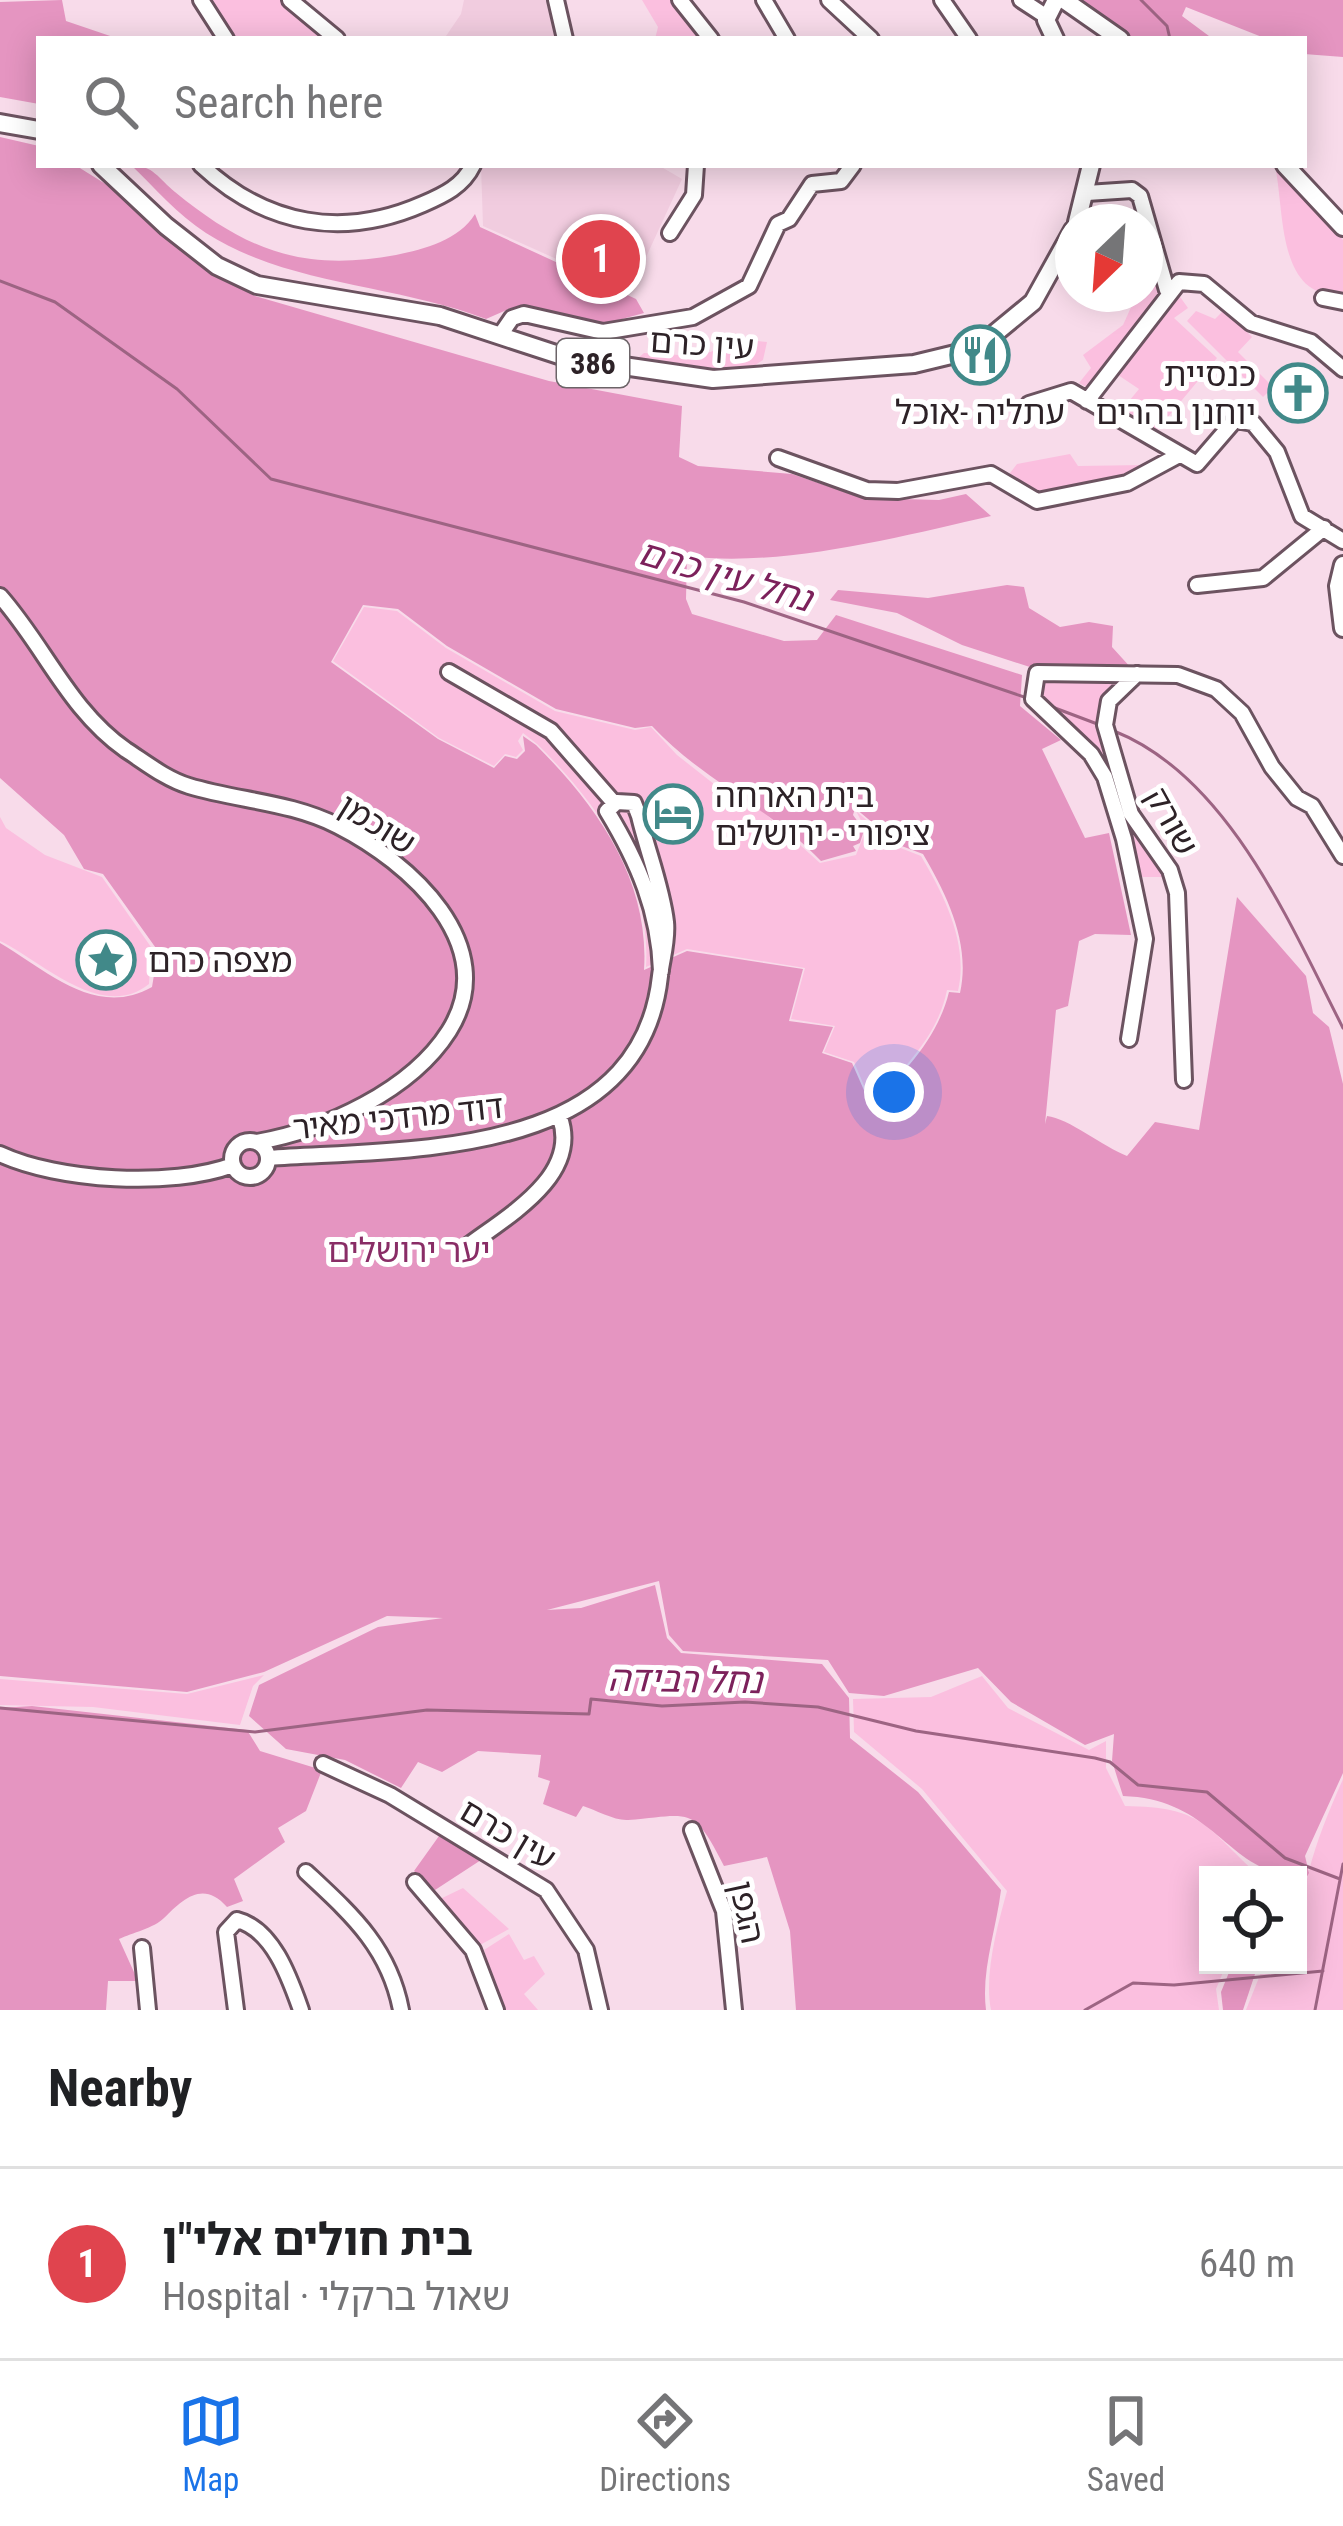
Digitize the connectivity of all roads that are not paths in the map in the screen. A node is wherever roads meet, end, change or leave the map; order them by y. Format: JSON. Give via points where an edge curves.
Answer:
{"nodes":[{"id":1,"x":201,"y":0,"type":"edge"},
{"id":2,"x":290,"y":0,"type":"edge"},
{"id":3,"x":556,"y":0,"type":"edge"},
{"id":4,"x":680,"y":0,"type":"edge"},
{"id":5,"x":764,"y":0,"type":"edge"},
{"id":6,"x":829,"y":0,"type":"edge"},
{"id":7,"x":941,"y":0,"type":"edge"},
{"id":8,"x":1021,"y":0,"type":"edge"},
{"id":9,"x":1051,"y":5,"type":"edge"},
{"id":10,"x":224,"y":36,"type":"edge"},
{"id":11,"x":333,"y":36,"type":"edge"},
{"id":12,"x":565,"y":36,"type":"edge"},
{"id":13,"x":708,"y":36,"type":"edge"},
{"id":14,"x":785,"y":36,"type":"edge"},
{"id":15,"x":868,"y":36,"type":"edge"},
{"id":16,"x":967,"y":36,"type":"edge"},
{"id":17,"x":1054,"y":36,"type":"edge"},
{"id":18,"x":1114,"y":36,"type":"edge"},
{"id":19,"x":0,"y":123,"type":"edge"},
{"id":20,"x":36,"y":129,"type":"edge"},
{"id":21,"x":104,"y":168,"type":"edge"},
{"id":22,"x":206,"y":168,"type":"edge"},
{"id":23,"x":471,"y":168,"type":"edge"},
{"id":24,"x":696,"y":168,"type":"edge"},
{"id":25,"x":851,"y":168,"type":"edge"},
{"id":26,"x":1091,"y":168,"type":"edge"},
{"id":27,"x":1288,"y":168,"type":"edge"},
{"id":28,"x":1088,"y":193,"type":"junction"},
{"id":29,"x":1084,"y":204,"type":"edge"},
{"id":30,"x":1343,"y":226,"type":"edge"},
{"id":31,"x":670,"y":233,"type":"dead end"},
{"id":32,"x":1055,"y":266,"type":"edge"},
{"id":33,"x":1167,"y":290,"type":"junction"},
{"id":34,"x":1323,"y":298,"type":"dead end"},
{"id":35,"x":1343,"y":302,"type":"edge"},
{"id":36,"x":501,"y":334,"type":"junction"},
{"id":37,"x":1341,"y":364,"type":"edge"},
{"id":38,"x":1087,"y":401,"type":"junction"},
{"id":39,"x":1029,"y":404,"type":"dead end"},
{"id":40,"x":1179,"y":455,"type":"junction"},
{"id":41,"x":778,"y":458,"type":"dead end"},
{"id":42,"x":1324,"y":528,"type":"junction"},
{"id":43,"x":1343,"y":541,"type":"edge"},
{"id":44,"x":1343,"y":565,"type":"edge"},
{"id":45,"x":1197,"y":585,"type":"dead end"},
{"id":46,"x":0,"y":596,"type":"edge"},
{"id":47,"x":1343,"y":628,"type":"edge"},
{"id":48,"x":449,"y":672,"type":"dead end"},
{"id":49,"x":1136,"y":674,"type":"junction"},
{"id":50,"x":615,"y":804,"type":"junction"},
{"id":51,"x":1343,"y":856,"type":"edge"},
{"id":52,"x":661,"y":971,"type":"junction"},
{"id":53,"x":1129,"y":1039,"type":"dead end"},
{"id":54,"x":1184,"y":1080,"type":"dead end"},
{"id":55,"x":560,"y":1118,"type":"junction"},
{"id":56,"x":257,"y":1142,"type":"junction"},
{"id":57,"x":0,"y":1154,"type":"edge"},
{"id":58,"x":269,"y":1158,"type":"junction"},
{"id":59,"x":232,"y":1165,"type":"junction"},
{"id":60,"x":461,"y":1251,"type":"dead end"},
{"id":61,"x":323,"y":1764,"type":"dead end"},
{"id":62,"x":692,"y":1829,"type":"dead end"},
{"id":63,"x":306,"y":1872,"type":"dead end"},
{"id":64,"x":415,"y":1882,"type":"dead end"},
{"id":65,"x":142,"y":1948,"type":"dead end"},
{"id":66,"x":148,"y":2010,"type":"edge"},
{"id":67,"x":236,"y":2010,"type":"edge"},
{"id":68,"x":301,"y":2010,"type":"edge"},
{"id":69,"x":401,"y":2010,"type":"edge"},
{"id":70,"x":496,"y":2010,"type":"edge"},
{"id":71,"x":600,"y":2010,"type":"edge"},
{"id":72,"x":734,"y":2010,"type":"edge"}],
"edges":[{"from":1,"to":10,"type":"street"},
{"from":2,"to":11,"type":"street"},
{"from":3,"to":12,"type":"street"},
{"from":4,"to":13,"type":"street"},
{"from":5,"to":14,"type":"street"},
{"from":6,"to":15,"type":"street"},
{"from":7,"to":16,"type":"street"},
{"from":8,"to":9,"type":"street"},
{"from":9,"to":17,"type":"main road"},
{"from":9,"to":18,"type":"main road"},
{"from":19,"to":20,"type":"main road"},
{"from":21,"to":36,"type":"main road","name":"עין כרם","number":"386","via":[[166,226],[256,285]]},
{"from":22,"to":23,"type":"street","via":[[267,209],[340,227],[436,198]]},
{"from":24,"to":31,"type":"street","via":[[694,195]]},
{"from":25,"to":36,"type":"street","via":[[841,181],[812,184],[778,224],[749,286],[703,313],[614,332],[524,314]]},
{"from":26,"to":28,"type":"main road"},
{"from":27,"to":30,"type":"main road"},
{"from":28,"to":29,"type":"main road"},
{"from":28,"to":33,"type":"street","via":[[1140,196]]},
{"from":32,"to":36,"type":"main road","name":"עין כרם","number":"386","via":[[1017,320],[976,349],[935,361],[713,379],[568,358]]},
{"from":33,"to":37,"type":"street","via":[[1178,282],[1204,284],[1251,323],[1311,342]]},
{"from":33,"to":38,"type":"street","via":[[1159,313]]},
{"from":34,"to":35,"type":"street"},
{"from":38,"to":39,"type":"street","via":[[1063,392]]},
{"from":38,"to":40,"type":"street"},
{"from":40,"to":41,"type":"street","via":[[1126,483],[1037,501],[991,474],[867,490]]},
{"from":40,"to":42,"type":"street","via":[[1196,464],[1235,420],[1253,423],[1277,452],[1297,509]]},
{"from":42,"to":43,"type":"street"},
{"from":42,"to":45,"type":"street","via":[[1263,578]]},
{"from":44,"to":47,"type":"main road"},
{"from":46,"to":56,"type":"street","name":"שוכמן","via":[[79,708],[120,745],[184,784],[339,826],[423,888],[459,940],[467,966],[460,1004],[427,1060],[345,1113]]},
{"from":48,"to":50,"type":"street","via":[[551,731]]},
{"from":49,"to":51,"type":"street","via":[[1193,678],[1228,699]]},
{"from":49,"to":53,"type":"street","via":[[1046,670],[1031,688],[1039,708],[1105,777],[1124,839],[1145,939]]},
{"from":49,"to":54,"type":"street","name":"שורק","via":[[1108,701],[1105,725],[1131,814],[1178,893]]},
{"from":50,"to":52,"type":"street","name":"דוד מרדכי מאיר","via":[[607,811],[643,879]]},
{"from":50,"to":52,"type":"street","name":"דוד מרדכי מאיר","via":[[628,800],[639,816],[666,919]]},
{"from":52,"to":55,"type":"street","name":"דוד מרדכי מאיר","via":[[655,1010],[630,1055]]},
{"from":55,"to":58,"type":"street","name":"דוד מרדכי מאיר","via":[[507,1135]]},
{"from":55,"to":60,"type":"street","via":[[564,1155],[549,1179]]},
{"from":56,"to":58,"type":"street"},
{"from":56,"to":59,"type":"street","via":[[236,1148]]},
{"from":57,"to":59,"type":"street","via":[[38,1172],[136,1177]]},
{"from":58,"to":59,"type":"street","via":[[251,1178]]},
{"from":61,"to":71,"type":"street","name":"עין כרם","via":[[546,1890],[586,1950]]},
{"from":62,"to":72,"type":"street","name":"הגפן","via":[[723,1906]]},
{"from":63,"to":69,"type":"street","via":[[372,1936]]},
{"from":64,"to":70,"type":"street","via":[[473,1950]]},
{"from":65,"to":66,"type":"street"},
{"from":67,"to":68,"type":"street","via":[[227,1925],[247,1923],[286,1972]]}]}
